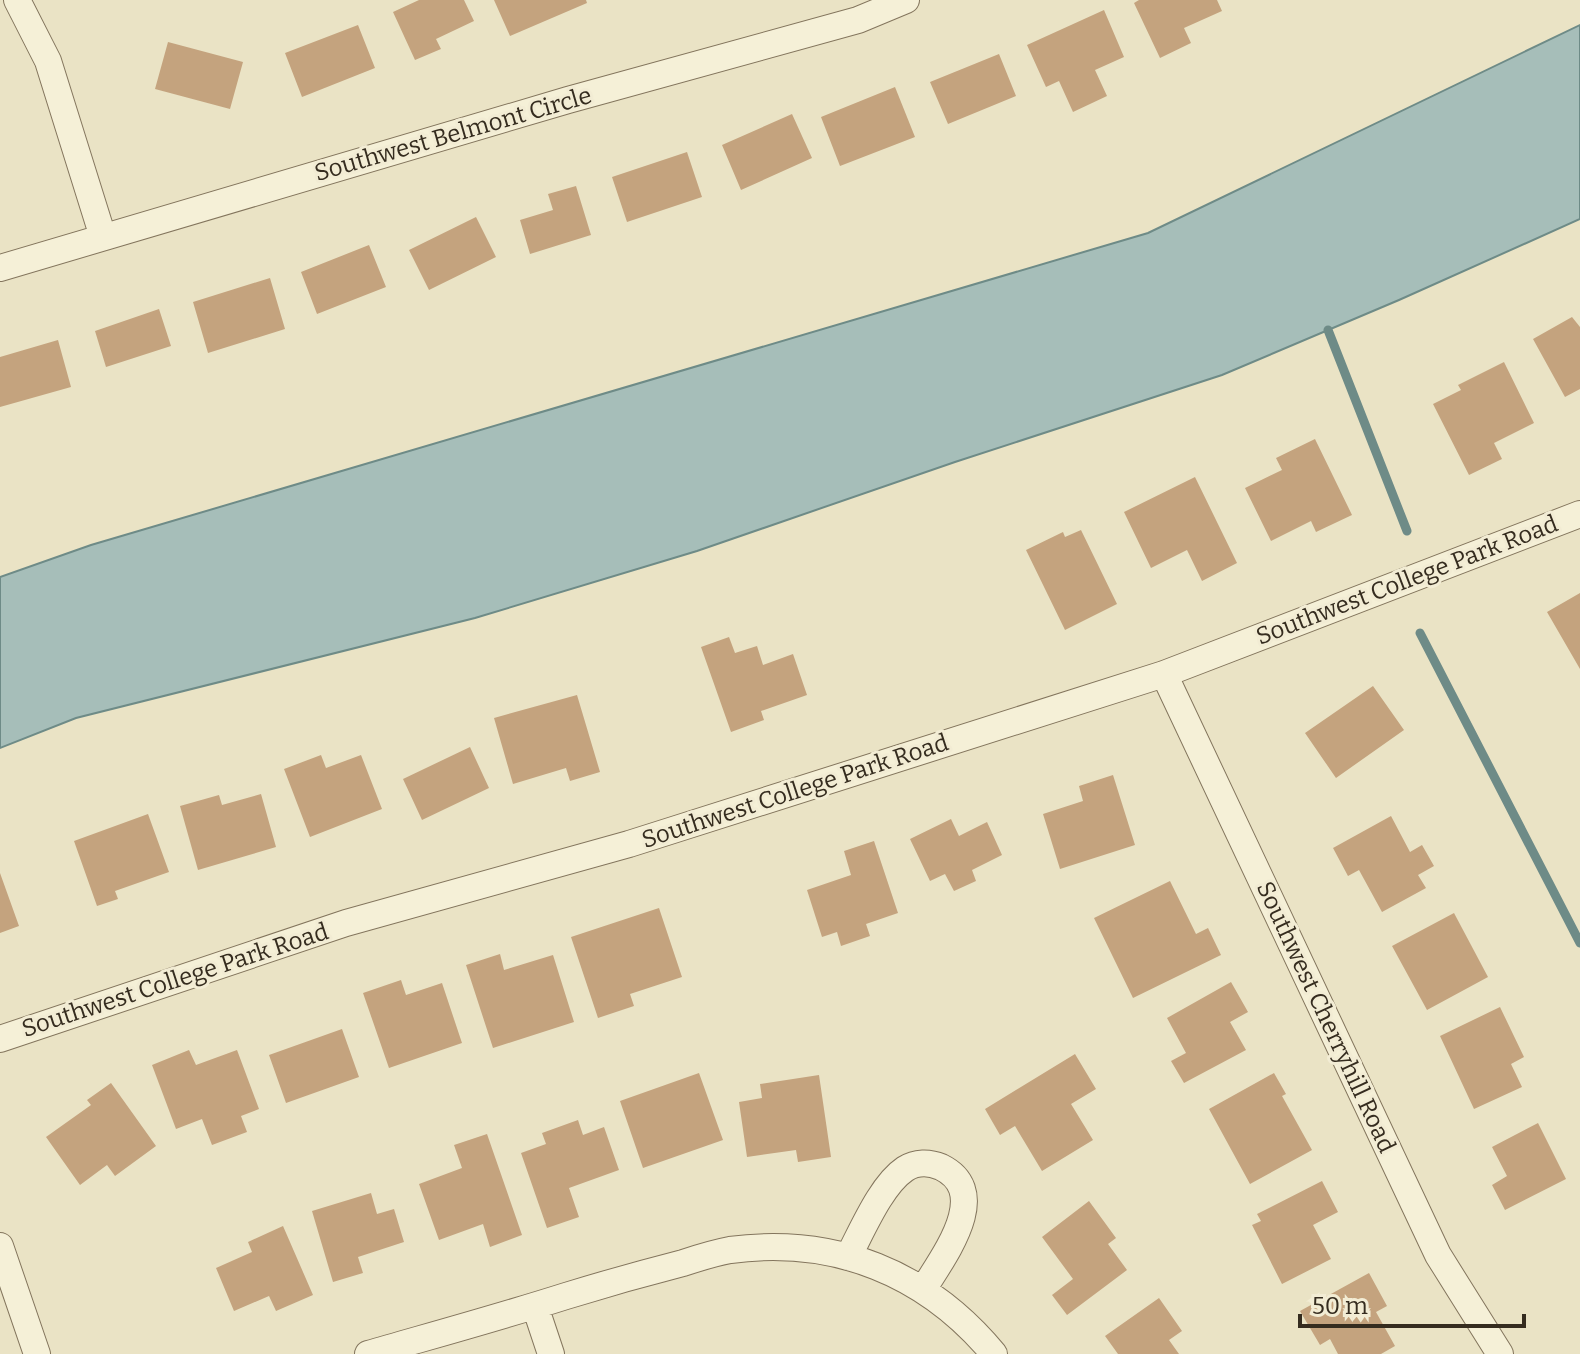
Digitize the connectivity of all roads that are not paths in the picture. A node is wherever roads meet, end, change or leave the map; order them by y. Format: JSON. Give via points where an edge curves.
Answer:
{"nodes":[{"id":1,"x":17,"y":0,"type":"edge"},
{"id":2,"x":906,"y":0,"type":"edge"},
{"id":3,"x":103,"y":237,"type":"junction"},
{"id":4,"x":0,"y":268,"type":"edge"},
{"id":5,"x":1580,"y":514,"type":"edge"},
{"id":6,"x":1164,"y":674,"type":"junction"},
{"id":7,"x":0,"y":1039,"type":"edge"},
{"id":8,"x":0,"y":1246,"type":"edge"},
{"id":9,"x":848,"y":1257,"type":"junction"},
{"id":10,"x":923,"y":1290,"type":"junction"},
{"id":11,"x":535,"y":1306,"type":"junction"},
{"id":12,"x":37,"y":1354,"type":"edge"},
{"id":13,"x":368,"y":1354,"type":"edge"},
{"id":14,"x":551,"y":1354,"type":"edge"},
{"id":15,"x":994,"y":1354,"type":"edge"},
{"id":16,"x":1500,"y":1354,"type":"edge"}],
"edges":[{"from":1,"to":3,"type":"street","via":[[48,61]]},
{"from":2,"to":3,"type":"street","name":"Southwest Belmont Circle","via":[[858,20]]},
{"from":3,"to":4,"type":"street","name":"Southwest Belmont Circle"},
{"from":5,"to":6,"type":"street","name":"Southwest College Park Road"},
{"from":6,"to":7,"type":"street","name":"Southwest College Park Road","via":[[629,844],[346,923]]},
{"from":6,"to":16,"type":"street","name":"Southwest Cherryhill Road","via":[[1438,1255]]},
{"from":8,"to":12,"type":"street"},
{"from":9,"to":10,"type":"street"},
{"from":9,"to":10,"type":"street","via":[[904,1169],[917,1163],[940,1167],[961,1188],[964,1214]]},
{"from":9,"to":11,"type":"street","via":[[778,1247],[728,1250]]},
{"from":10,"to":15,"type":"street","via":[[973,1329]]},
{"from":11,"to":13,"type":"street"},
{"from":11,"to":14,"type":"street"}]}
